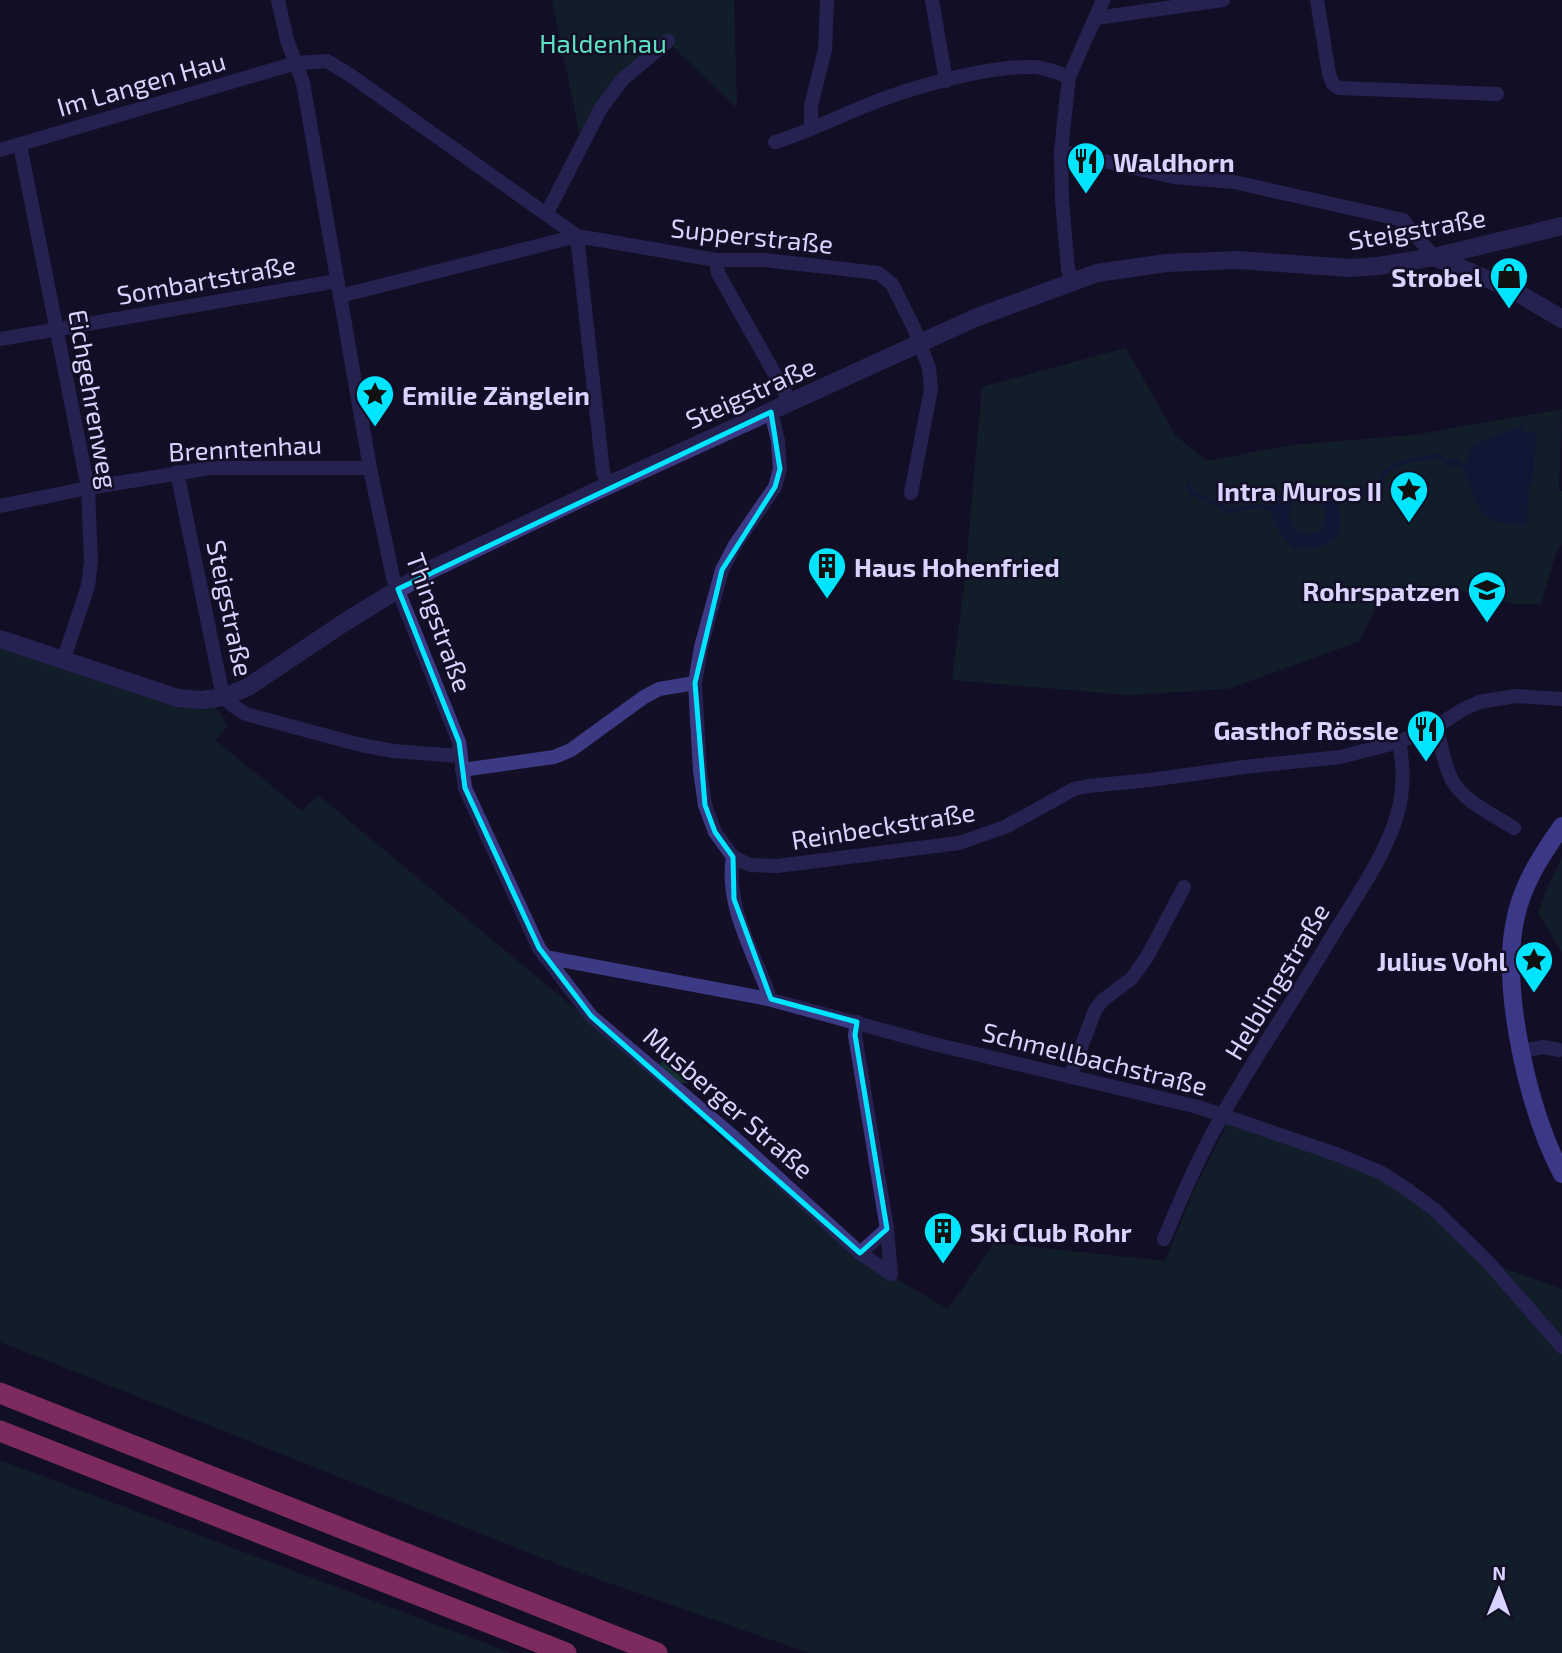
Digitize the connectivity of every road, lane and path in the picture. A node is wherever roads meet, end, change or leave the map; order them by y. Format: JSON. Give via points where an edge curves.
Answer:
{"nodes":[{"id":1,"x":278,"y":0,"type":"edge"},
{"id":2,"x":827,"y":0,"type":"edge"},
{"id":3,"x":932,"y":0,"type":"edge"},
{"id":4,"x":1103,"y":0,"type":"edge"},
{"id":5,"x":1223,"y":0,"type":"edge"},
{"id":6,"x":1317,"y":0,"type":"edge"},
{"id":7,"x":1096,"y":18,"type":"junction"},
{"id":8,"x":668,"y":41,"type":"dead end"},
{"id":9,"x":296,"y":63,"type":"junction"},
{"id":10,"x":1069,"y":77,"type":"junction"},
{"id":11,"x":946,"y":81,"type":"junction"},
{"id":12,"x":1497,"y":94,"type":"dead end"},
{"id":13,"x":811,"y":128,"type":"junction"},
{"id":14,"x":775,"y":142,"type":"dead end"},
{"id":15,"x":20,"y":145,"type":"junction"},
{"id":16,"x":0,"y":150,"type":"edge"},
{"id":17,"x":1061,"y":151,"type":"junction"},
{"id":18,"x":547,"y":213,"type":"junction"},
{"id":19,"x":1562,"y":226,"type":"edge"},
{"id":20,"x":577,"y":236,"type":"junction"},
{"id":21,"x":1474,"y":246,"type":"junction"},
{"id":22,"x":1434,"y":257,"type":"junction"},
{"id":23,"x":716,"y":260,"type":"junction"},
{"id":24,"x":1473,"y":272,"type":"junction"},
{"id":25,"x":1072,"y":281,"type":"junction"},
{"id":26,"x":338,"y":288,"type":"junction"},
{"id":27,"x":1562,"y":319,"type":"edge"},
{"id":28,"x":58,"y":329,"type":"junction"},
{"id":29,"x":0,"y":339,"type":"edge"},
{"id":30,"x":920,"y":343,"type":"junction"},
{"id":31,"x":791,"y":403,"type":"junction"},
{"id":32,"x":771,"y":412,"type":"junction"},
{"id":33,"x":370,"y":468,"type":"junction"},
{"id":34,"x":177,"y":472,"type":"junction"},
{"id":35,"x":609,"y":485,"type":"junction"},
{"id":36,"x":88,"y":488,"type":"junction"},
{"id":37,"x":911,"y":493,"type":"dead end"},
{"id":38,"x":0,"y":506,"type":"edge"},
{"id":39,"x":398,"y":589,"type":"junction"},
{"id":40,"x":0,"y":639,"type":"edge"},
{"id":41,"x":63,"y":661,"type":"junction"},
{"id":42,"x":695,"y":682,"type":"junction"},
{"id":43,"x":224,"y":697,"type":"junction"},
{"id":44,"x":1562,"y":699,"type":"edge"},
{"id":45,"x":1437,"y":726,"type":"junction"},
{"id":46,"x":1399,"y":741,"type":"junction"},
{"id":47,"x":461,"y":763,"type":"junction"},
{"id":48,"x":1562,"y":826,"type":"edge"},
{"id":49,"x":1514,"y":828,"type":"dead end"},
{"id":50,"x":733,"y":858,"type":"junction"},
{"id":51,"x":1184,"y":887,"type":"dead end"},
{"id":52,"x":545,"y":957,"type":"junction"},
{"id":53,"x":768,"y":999,"type":"junction"},
{"id":54,"x":857,"y":1022,"type":"junction"},
{"id":55,"x":1561,"y":1050,"type":"edge"},
{"id":56,"x":1522,"y":1051,"type":"junction"},
{"id":57,"x":1070,"y":1077,"type":"junction"},
{"id":58,"x":1222,"y":1116,"type":"junction"},
{"id":59,"x":1562,"y":1174,"type":"edge"},
{"id":60,"x":887,"y":1229,"type":"junction"},
{"id":61,"x":1164,"y":1239,"type":"dead end"},
{"id":62,"x":860,"y":1253,"type":"junction"},
{"id":63,"x":1562,"y":1347,"type":"edge"},
{"id":64,"x":0,"y":1393,"type":"edge"},
{"id":65,"x":0,"y":1432,"type":"edge"},
{"id":66,"x":566,"y":1653,"type":"edge"},
{"id":67,"x":657,"y":1653,"type":"edge"}],
"edges":[{"from":1,"to":9,"type":"street","name":"Thingstraße"},
{"from":2,"to":13,"type":"street","via":[[825,50],[811,105]]},
{"from":3,"to":11,"type":"street"},
{"from":4,"to":7,"type":"street"},
{"from":5,"to":7,"type":"street"},
{"from":6,"to":12,"type":"street","via":[[1329,74],[1339,88]]},
{"from":7,"to":10,"type":"street"},
{"from":8,"to":18,"type":"street","via":[[623,79],[601,108]]},
{"from":9,"to":15,"type":"street","name":"Im Langen Hau"},
{"from":9,"to":18,"type":"street","name":"Supperstraße","via":[[327,61]]},
{"from":9,"to":26,"type":"street","name":"Thingstraße"},
{"from":10,"to":11,"type":"street","via":[[1035,66]]},
{"from":10,"to":17,"type":"street"},
{"from":11,"to":13,"type":"street","via":[[909,90]]},
{"from":13,"to":14,"type":"street"},
{"from":15,"to":16,"type":"street","name":"Im Langen Hau"},
{"from":15,"to":28,"type":"street","name":"Eichgehrenweg"},
{"from":17,"to":22,"type":"street","via":[[1174,177],[1234,182],[1403,220]]},
{"from":17,"to":25,"type":"street","via":[[1066,254]]},
{"from":18,"to":20,"type":"street","name":"Supperstraße"},
{"from":19,"to":21,"type":"street","name":"Steigstraße"},
{"from":20,"to":23,"type":"street","name":"Supperstraße"},
{"from":20,"to":26,"type":"street","name":"Sombartstraße"},
{"from":20,"to":35,"type":"street","via":[[603,472]]},
{"from":21,"to":22,"type":"street","name":"Steigstraße"},
{"from":21,"to":24,"type":"street"},
{"from":22,"to":24,"type":"street"},
{"from":22,"to":25,"type":"street","name":"Steigstraße","via":[[1350,268],[1238,260],[1166,263],[1097,272]]},
{"from":23,"to":30,"type":"street","name":"Supperstraße","via":[[765,260],[878,273],[892,284]]},
{"from":23,"to":31,"type":"street","via":[[718,272]]},
{"from":24,"to":27,"type":"street"},
{"from":25,"to":30,"type":"street","name":"Steigstraße"},
{"from":26,"to":28,"type":"street","name":"Sombartstraße"},
{"from":26,"to":33,"type":"street","name":"Thingstraße"},
{"from":28,"to":29,"type":"street","name":"Sombartstraße"},
{"from":28,"to":36,"type":"street","name":"Eichgehrenweg"},
{"from":30,"to":31,"type":"street","name":"Steigstraße"},
{"from":30,"to":37,"type":"street","name":"Supperstraße","via":[[931,389]]},
{"from":31,"to":32,"type":"street","name":"Steigstraße"},
{"from":32,"to":35,"type":"street","name":"Steigstraße"},
{"from":32,"to":42,"type":"street","via":[[778,442],[778,478],[722,570]]},
{"from":33,"to":34,"type":"street","name":"Brenntenhau"},
{"from":33,"to":39,"type":"street","name":"Thingstraße"},
{"from":34,"to":36,"type":"street","name":"Brenntenhau"},
{"from":34,"to":43,"type":"street","name":"Steigstraße"},
{"from":35,"to":39,"type":"street","name":"Steigstraße"},
{"from":36,"to":38,"type":"street","name":"Brenntenhau"},
{"from":36,"to":41,"type":"street","name":"Eichgehrenweg","via":[[88,586]]},
{"from":39,"to":43,"type":"street","name":"Steigstraße","via":[[248,687]]},
{"from":39,"to":47,"type":"street","name":"Thingstraße","via":[[459,742]]},
{"from":40,"to":41,"type":"street"},
{"from":41,"to":43,"type":"street","via":[[178,698]]},
{"from":42,"to":47,"type":"street","via":[[659,689],[554,757]]},
{"from":42,"to":50,"type":"street","via":[[705,805],[715,832]]},
{"from":43,"to":47,"type":"street","via":[[246,714],[361,745]]},
{"from":44,"to":45,"type":"street","name":"Reinbeckstraße","via":[[1496,698],[1462,709]]},
{"from":45,"to":46,"type":"street","name":"Reinbeckstraße"},
{"from":45,"to":49,"type":"street","via":[[1453,782],[1470,800]]},
{"from":46,"to":50,"type":"street","name":"Reinbeckstraße","via":[[1340,757],[1081,787],[1005,827],[959,843],[777,866],[750,865]]},
{"from":46,"to":58,"type":"street","name":"Helblingstraße","via":[[1402,786],[1397,816],[1383,848]]},
{"from":47,"to":52,"type":"street","name":"Thingstraße","via":[[465,788]]},
{"from":48,"to":56,"type":"main road","via":[[1531,873],[1514,926],[1515,1012]]},
{"from":50,"to":53,"type":"street","via":[[733,898]]},
{"from":51,"to":57,"type":"street","via":[[1132,978],[1095,1010]]},
{"from":52,"to":53,"type":"street","name":"Schmellbachstraße"},
{"from":52,"to":62,"type":"street","name":"Musberger Straße","via":[[591,1016]]},
{"from":53,"to":54,"type":"street","name":"Schmellbachstraße"},
{"from":54,"to":57,"type":"street","name":"Schmellbachstraße"},
{"from":54,"to":60,"type":"street","via":[[855,1035]]},
{"from":55,"to":56,"type":"street"},
{"from":56,"to":59,"type":"main road","via":[[1541,1130]]},
{"from":57,"to":58,"type":"street","name":"Schmellbachstraße"},
{"from":58,"to":61,"type":"street","name":"Helblingstraße"},
{"from":58,"to":63,"type":"street","name":"Schmellbachstraße","via":[[1336,1154],[1408,1189],[1505,1281]]},
{"from":60,"to":62,"type":"street"},
{"from":60,"to":62,"type":"street","name":"Musberger Straße","via":[[891,1274]]},
{"from":64,"to":67,"type":"highway"},
{"from":65,"to":66,"type":"highway"}]}
